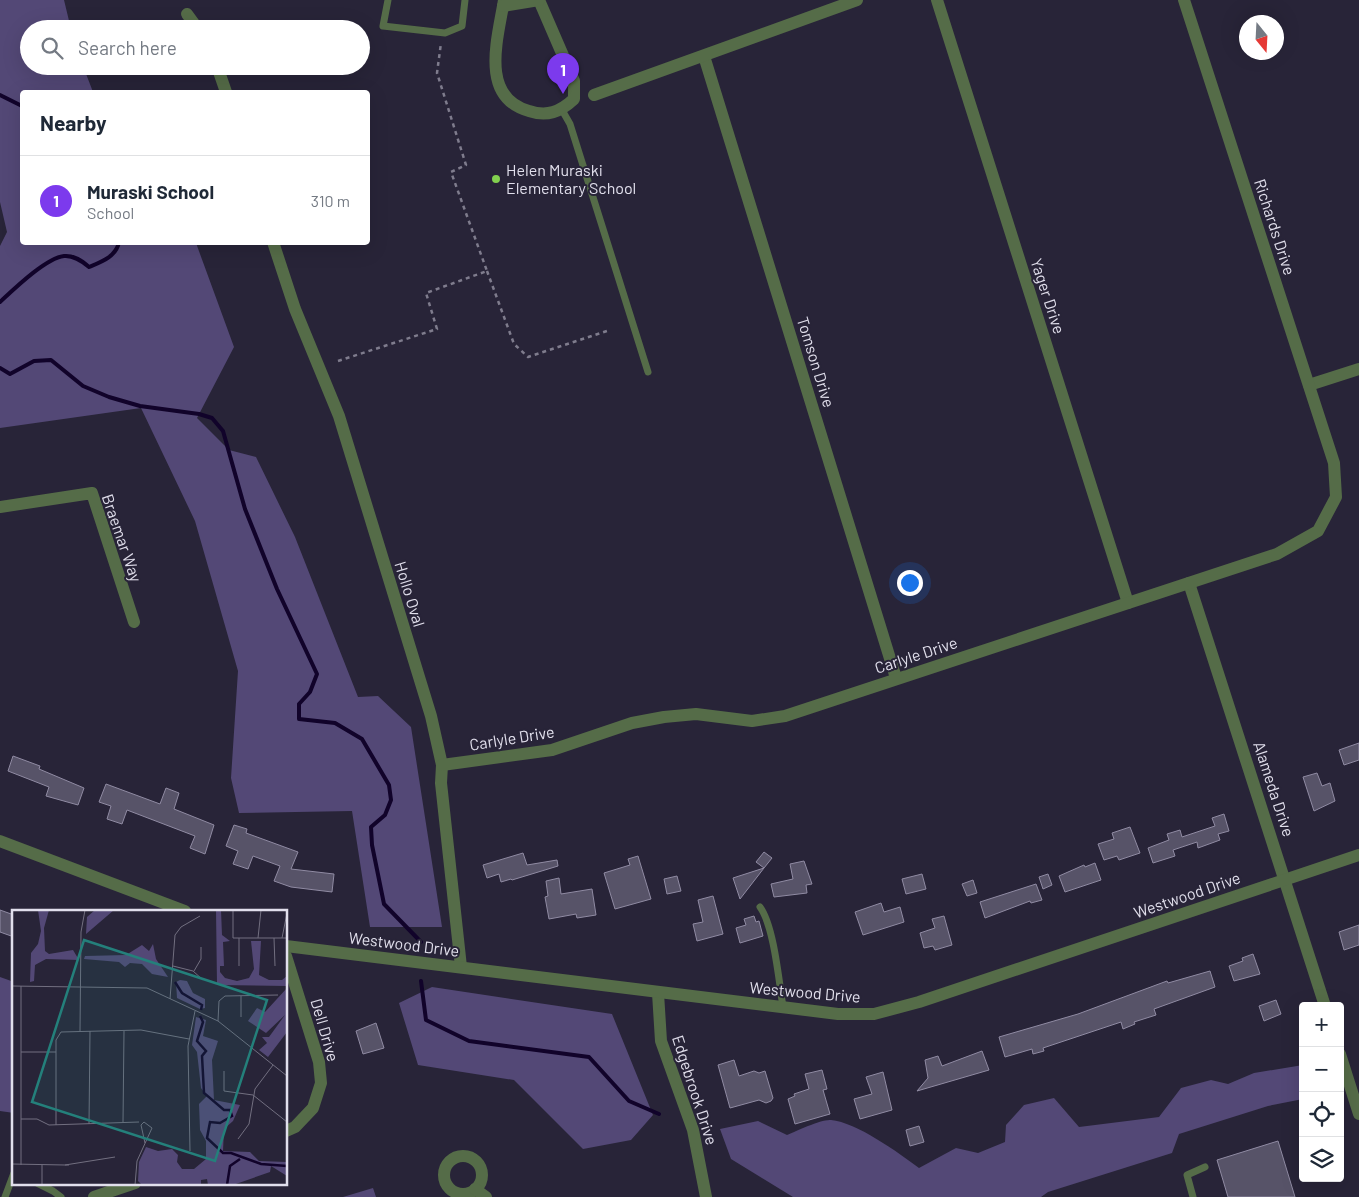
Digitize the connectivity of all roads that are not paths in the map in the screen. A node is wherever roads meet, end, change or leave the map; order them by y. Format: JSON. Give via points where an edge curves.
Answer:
{"nodes":[{"id":1,"x":388,"y":0,"type":"edge"},
{"id":2,"x":465,"y":0,"type":"edge"},
{"id":3,"x":539,"y":0,"type":"edge"},
{"id":4,"x":857,"y":0,"type":"edge"},
{"id":5,"x":937,"y":0,"type":"edge"},
{"id":6,"x":1184,"y":0,"type":"edge"},
{"id":7,"x":504,"y":3,"type":"edge"},
{"id":8,"x":187,"y":14,"type":"dead end"},
{"id":9,"x":191,"y":20,"type":"edge"},
{"id":10,"x":704,"y":56,"type":"junction"},
{"id":11,"x":220,"y":75,"type":"edge"},
{"id":12,"x":225,"y":90,"type":"edge"},
{"id":13,"x":594,"y":95,"type":"dead end"},
{"id":14,"x":562,"y":110,"type":"junction"},
{"id":15,"x":274,"y":245,"type":"edge"},
{"id":16,"x":1359,"y":368,"type":"edge"},
{"id":17,"x":648,"y":372,"type":"dead end"},
{"id":18,"x":1309,"y":385,"type":"junction"},
{"id":19,"x":1334,"y":463,"type":"joint"},
{"id":20,"x":0,"y":507,"type":"edge"},
{"id":21,"x":1190,"y":583,"type":"junction"},
{"id":22,"x":1128,"y":603,"type":"junction"},
{"id":23,"x":134,"y":622,"type":"dead end"},
{"id":24,"x":896,"y":678,"type":"junction"},
{"id":25,"x":442,"y":765,"type":"junction"},
{"id":26,"x":0,"y":841,"type":"edge"},
{"id":27,"x":1359,"y":855,"type":"edge"},
{"id":28,"x":1286,"y":879,"type":"junction"},
{"id":29,"x":760,"y":907,"type":"dead end"},
{"id":30,"x":182,"y":910,"type":"edge"},
{"id":31,"x":288,"y":946,"type":"edge"},
{"id":32,"x":288,"y":962,"type":"edge"},
{"id":33,"x":461,"y":967,"type":"junction"},
{"id":34,"x":658,"y":993,"type":"junction"},
{"id":35,"x":1324,"y":1002,"type":"edge"},
{"id":36,"x":783,"y":1007,"type":"junction"},
{"id":37,"x":1344,"y":1067,"type":"edge"},
{"id":38,"x":1359,"y":1114,"type":"edge"},
{"id":39,"x":288,"y":1130,"type":"edge"},
{"id":40,"x":1205,"y":1167,"type":"dead end"},
{"id":41,"x":12,"y":1178,"type":"edge"},
{"id":42,"x":39,"y":1184,"type":"edge"},
{"id":43,"x":132,"y":1184,"type":"edge"},
{"id":44,"x":475,"y":1189,"type":"dead end"},
{"id":45,"x":5,"y":1197,"type":"edge"},
{"id":46,"x":61,"y":1197,"type":"edge"},
{"id":47,"x":94,"y":1197,"type":"edge"},
{"id":48,"x":486,"y":1197,"type":"edge"},
{"id":49,"x":706,"y":1197,"type":"edge"},
{"id":50,"x":1193,"y":1197,"type":"edge"}],
"edges":[{"from":1,"to":2,"type":"lane","via":[[384,26],[445,33],[462,26]]},
{"from":3,"to":7,"type":"street"},
{"from":3,"to":14,"type":"street","via":[[574,81],[574,99]]},
{"from":4,"to":10,"type":"street"},
{"from":5,"to":22,"type":"street","name":"Yager Drive"},
{"from":6,"to":18,"type":"street","name":"Richards Drive"},
{"from":7,"to":14,"type":"street","via":[[495,68],[497,85],[506,99],[522,110],[541,115]]},
{"from":8,"to":9,"type":"street"},
{"from":10,"to":13,"type":"street"},
{"from":10,"to":24,"type":"street","name":"Tomson Drive"},
{"from":11,"to":12,"type":"street"},
{"from":14,"to":17,"type":"lane","via":[[570,124]]},
{"from":15,"to":25,"type":"street","name":"Hollo Oval","via":[[295,309],[339,416],[431,716]]},
{"from":16,"to":18,"type":"street"},
{"from":18,"to":19,"type":"street","name":"Richards Drive"},
{"from":19,"to":21,"type":"street","name":"Carlyle Drive","via":[[1336,497],[1318,531],[1277,554]]},
{"from":20,"to":23,"type":"street","name":"Braemar Way","via":[[92,493]]},
{"from":21,"to":22,"type":"street","name":"Carlyle Drive"},
{"from":21,"to":28,"type":"street","name":"Alameda Drive"},
{"from":22,"to":24,"type":"street","name":"Carlyle Drive"},
{"from":24,"to":25,"type":"street","name":"Carlyle Drive","via":[[785,716],[752,721],[696,714],[664,718],[632,723],[552,750]]},
{"from":25,"to":33,"type":"street","name":"Hollo Oval","via":[[441,783]]},
{"from":26,"to":30,"type":"street"},
{"from":27,"to":28,"type":"street","name":"Westwood Drive"},
{"from":28,"to":35,"type":"street","name":"Alameda Drive"},
{"from":28,"to":36,"type":"street","name":"Westwood Drive","via":[[919,1002],[874,1014],[838,1014]]},
{"from":29,"to":36,"type":"lane","via":[[770,934]]},
{"from":31,"to":33,"type":"street","name":"Westwood Drive"},
{"from":32,"to":39,"type":"street","name":"Dell Drive","via":[[319,1062],[321,1083],[313,1108]]},
{"from":33,"to":34,"type":"street","name":"Westwood Drive"},
{"from":34,"to":36,"type":"street","name":"Westwood Drive"},
{"from":34,"to":49,"type":"street","name":"Edgebrook Drive","via":[[661,1041],[693,1130]]},
{"from":37,"to":38,"type":"street"},
{"from":40,"to":50,"type":"lane","via":[[1187,1176]]},
{"from":41,"to":45,"type":"lane"},
{"from":42,"to":46,"type":"lane"},
{"from":43,"to":47,"type":"street"},
{"from":44,"to":48,"type":"street"}]}
